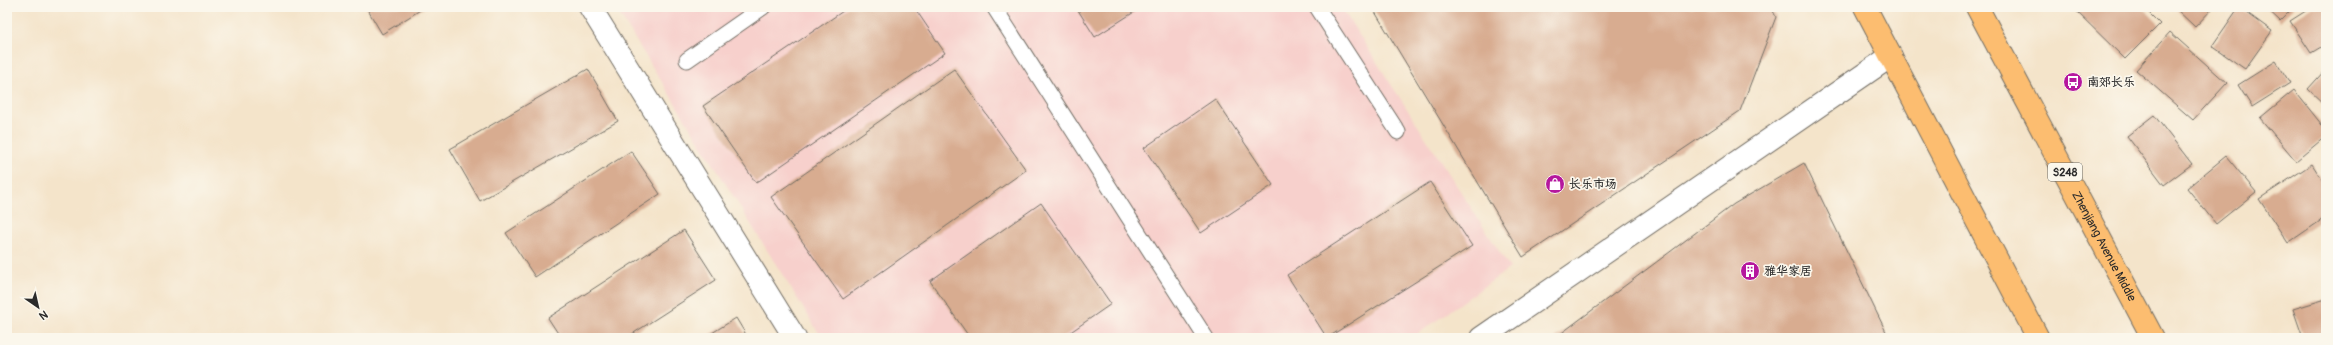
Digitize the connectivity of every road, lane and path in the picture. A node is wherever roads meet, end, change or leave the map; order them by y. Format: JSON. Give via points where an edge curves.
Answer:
{"nodes":[{"id":1,"x":590,"y":7,"type":"edge"},
{"id":2,"x":763,"y":7,"type":"edge"},
{"id":3,"x":994,"y":7,"type":"edge"},
{"id":4,"x":1317,"y":7,"type":"edge"},
{"id":5,"x":1865,"y":7,"type":"edge"},
{"id":6,"x":1977,"y":7,"type":"edge"},
{"id":7,"x":1891,"y":56,"type":"junction"},
{"id":8,"x":686,"y":60,"type":"dead end"},
{"id":9,"x":1398,"y":132,"type":"dead end"},
{"id":10,"x":795,"y":338,"type":"edge"},
{"id":11,"x":1206,"y":338,"type":"edge"},
{"id":12,"x":1481,"y":338,"type":"edge"},
{"id":13,"x":2038,"y":338,"type":"edge"},
{"id":14,"x":2153,"y":338,"type":"edge"}],
"edges":[{"from":1,"to":10,"type":"street"},
{"from":2,"to":8,"type":"lane"},
{"from":3,"to":11,"type":"lane"},
{"from":4,"to":9,"type":"lane"},
{"from":5,"to":7,"type":"main road"},
{"from":6,"to":14,"type":"main road","name":"Zhenjiang Avenue Middle","number":"S248"},
{"from":7,"to":12,"type":"street"},
{"from":7,"to":13,"type":"main road"}]}
